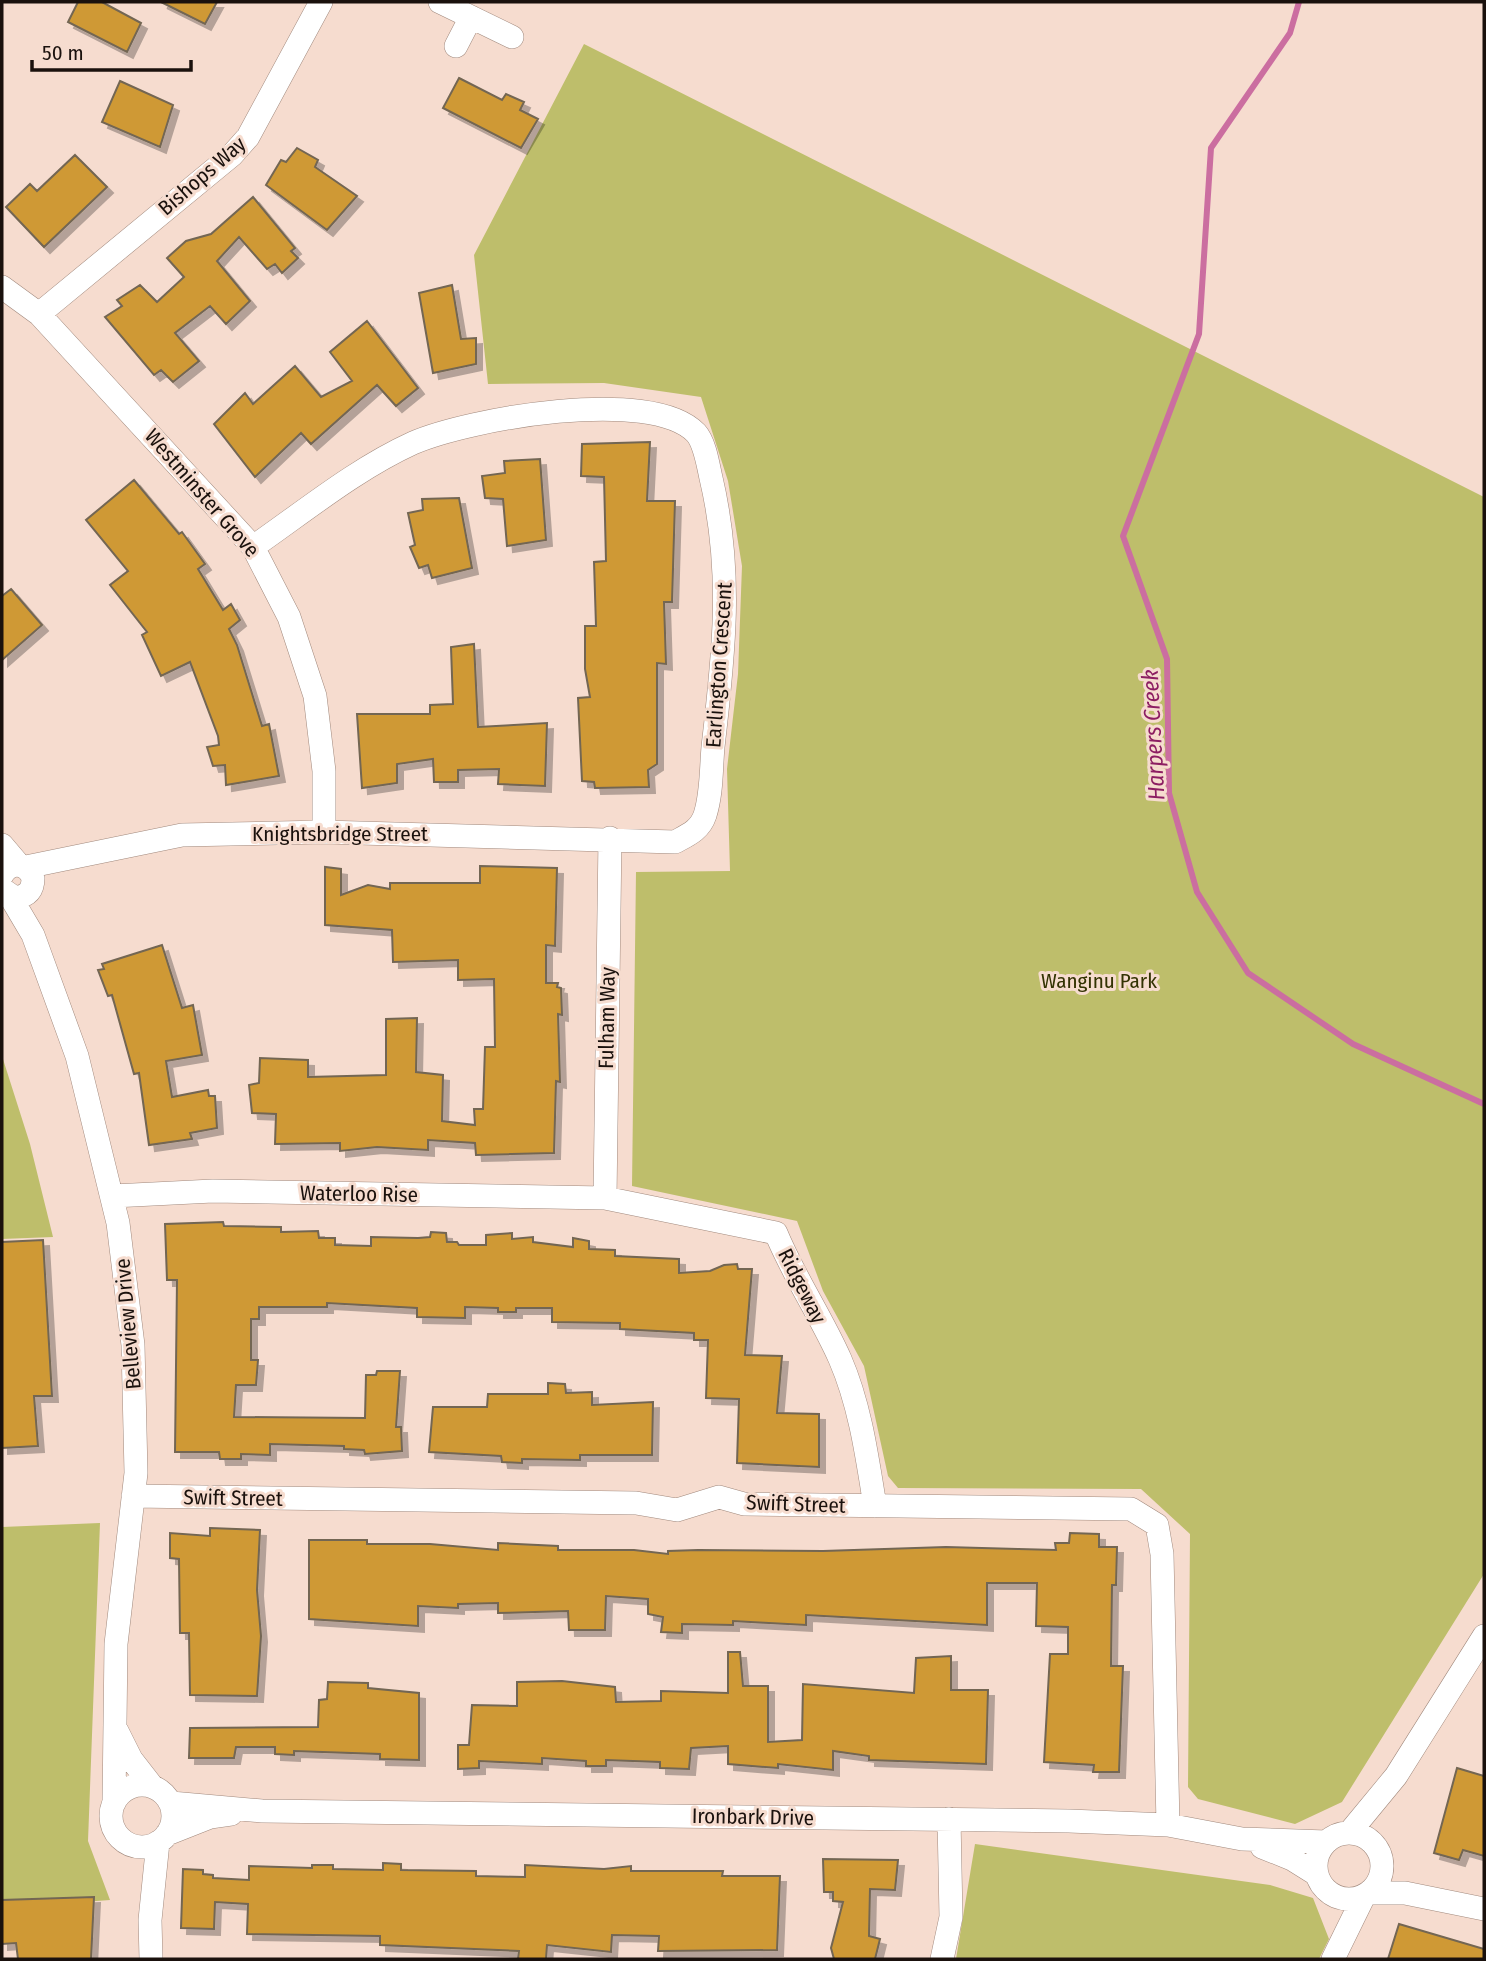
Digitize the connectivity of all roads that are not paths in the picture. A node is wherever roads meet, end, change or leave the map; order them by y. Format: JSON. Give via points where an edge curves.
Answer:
{"nodes":[{"id":1,"x":321,"y":2,"type":"edge"},
{"id":2,"x":440,"y":2,"type":"edge"},
{"id":3,"x":471,"y":17,"type":"junction"},
{"id":4,"x":512,"y":37,"type":"dead end"},
{"id":5,"x":456,"y":46,"type":"dead end"},
{"id":6,"x":2,"y":287,"type":"edge"},
{"id":7,"x":39,"y":314,"type":"junction"},
{"id":8,"x":253,"y":547,"type":"junction"},
{"id":9,"x":324,"y":832,"type":"junction"},
{"id":10,"x":610,"y":838,"type":"junction"},
{"id":11,"x":2,"y":845,"type":"edge"},
{"id":12,"x":14,"y":880,"type":"edge"},
{"id":13,"x":113,"y":1196,"type":"junction"},
{"id":14,"x":605,"y":1198,"type":"junction"},
{"id":15,"x":133,"y":1496,"type":"junction"},
{"id":16,"x":875,"y":1506,"type":"junction"},
{"id":17,"x":1484,"y":1636,"type":"edge"},
{"id":18,"x":114,"y":1725,"type":"junction"},
{"id":19,"x":1396,"y":1776,"type":"junction"},
{"id":20,"x":152,"y":1786,"type":"junction"},
{"id":21,"x":114,"y":1803,"type":"junction"},
{"id":22,"x":171,"y":1803,"type":"junction"},
{"id":23,"x":262,"y":1811,"type":"junction"},
{"id":24,"x":949,"y":1819,"type":"junction"},
{"id":25,"x":1168,"y":1825,"type":"junction"},
{"id":26,"x":1349,"y":1833,"type":"junction"},
{"id":27,"x":163,"y":1838,"type":"junction"},
{"id":28,"x":121,"y":1839,"type":"junction"},
{"id":29,"x":1242,"y":1839,"type":"junction"},
{"id":30,"x":1326,"y":1842,"type":"junction"},
{"id":31,"x":1381,"y":1858,"type":"junction"},
{"id":32,"x":1316,"y":1874,"type":"junction"},
{"id":33,"x":1330,"y":1894,"type":"junction"},
{"id":34,"x":1366,"y":1896,"type":"junction"},
{"id":35,"x":1456,"y":1902,"type":"junction"},
{"id":36,"x":1484,"y":1909,"type":"edge"},
{"id":37,"x":150,"y":1920,"type":"junction"},
{"id":38,"x":1335,"y":1955,"type":"edge"},
{"id":39,"x":150,"y":1959,"type":"edge"},
{"id":40,"x":942,"y":1959,"type":"edge"}],
"edges":[{"from":1,"to":7,"type":"street","name":"Bishops Way","via":[[248,137],[232,155]]},
{"from":2,"to":3,"type":"street"},
{"from":3,"to":4,"type":"street"},
{"from":3,"to":5,"type":"street"},
{"from":6,"to":7,"type":"street","name":"Westminster Grove"},
{"from":7,"to":8,"type":"street","name":"Westminster Grove"},
{"from":8,"to":9,"type":"street","name":"Westminster Grove","via":[[289,617],[314,696],[324,771]]},
{"from":8,"to":10,"type":"street","name":"Earlington Crescent","via":[[367,468],[415,442],[495,418],[607,408],[652,412],[697,434],[720,516],[726,575],[710,794],[696,831],[675,842]]},
{"from":9,"to":10,"type":"street","name":"Knightsbridge Street"},
{"from":9,"to":12,"type":"street","name":"Knightsbridge Street","via":[[182,835],[72,858]]},
{"from":10,"to":14,"type":"street","name":"Fulham Way"},
{"from":11,"to":12,"type":"street"},
{"from":12,"to":13,"type":"street","name":"Belleview Drive","via":[[77,1056]]},
{"from":13,"to":14,"type":"street","name":"Waterloo Rise","via":[[213,1191]]},
{"from":13,"to":15,"type":"street","name":"Belleview Drive","via":[[133,1345]]},
{"from":14,"to":16,"type":"street","name":"Ridgeway","via":[[776,1233],[856,1400]]},
{"from":15,"to":16,"type":"street","name":"Swift Street","via":[[636,1503],[677,1510],[719,1497],[744,1504]]},
{"from":15,"to":18,"type":"street","name":"Belleview Drive","via":[[116,1644]]},
{"from":16,"to":25,"type":"street","name":"Swift Street","via":[[1131,1509],[1157,1525],[1162,1554]]},
{"from":17,"to":19,"type":"street"},
{"from":18,"to":20,"type":"street","name":"Belleview Drive","via":[[131,1759]]},
{"from":18,"to":21,"type":"street","name":"Belleview Drive"},
{"from":19,"to":26,"type":"street"},
{"from":19,"to":31,"type":"street","via":[[1381,1810]]},
{"from":20,"to":21,"type":"street","via":[[134,1786]]},
{"from":20,"to":22,"type":"street"},
{"from":21,"to":28,"type":"street","via":[[112,1822]]},
{"from":22,"to":23,"type":"street","name":"Ironbark Drive"},
{"from":22,"to":27,"type":"street","via":[[173,1819]]},
{"from":23,"to":24,"type":"street","name":"Ironbark Drive"},
{"from":23,"to":27,"type":"street","name":"Ironbark Drive","via":[[210,1817]]},
{"from":24,"to":25,"type":"street","name":"Ironbark Drive"},
{"from":24,"to":40,"type":"street","via":[[951,1917]]},
{"from":25,"to":29,"type":"street","name":"Ironbark Drive"},
{"from":26,"to":30,"type":"street"},
{"from":26,"to":31,"type":"street","via":[[1364,1836]]},
{"from":27,"to":28,"type":"street","via":[[139,1847]]},
{"from":27,"to":37,"type":"street"},
{"from":28,"to":37,"type":"street","via":[[140,1865]]},
{"from":29,"to":30,"type":"street","name":"Ironbark Drive"},
{"from":29,"to":32,"type":"street","name":"Ironbark Drive"},
{"from":30,"to":32,"type":"street","via":[[1316,1861]]},
{"from":31,"to":34,"type":"street","via":[[1382,1874]]},
{"from":31,"to":35,"type":"street"},
{"from":32,"to":33,"type":"street"},
{"from":33,"to":34,"type":"street","via":[[1346,1900]]},
{"from":33,"to":38,"type":"street","via":[[1338,1916]]},
{"from":34,"to":35,"type":"street","via":[[1405,1893]]},
{"from":34,"to":38,"type":"street"},
{"from":35,"to":36,"type":"street"},
{"from":37,"to":39,"type":"street"}]}
